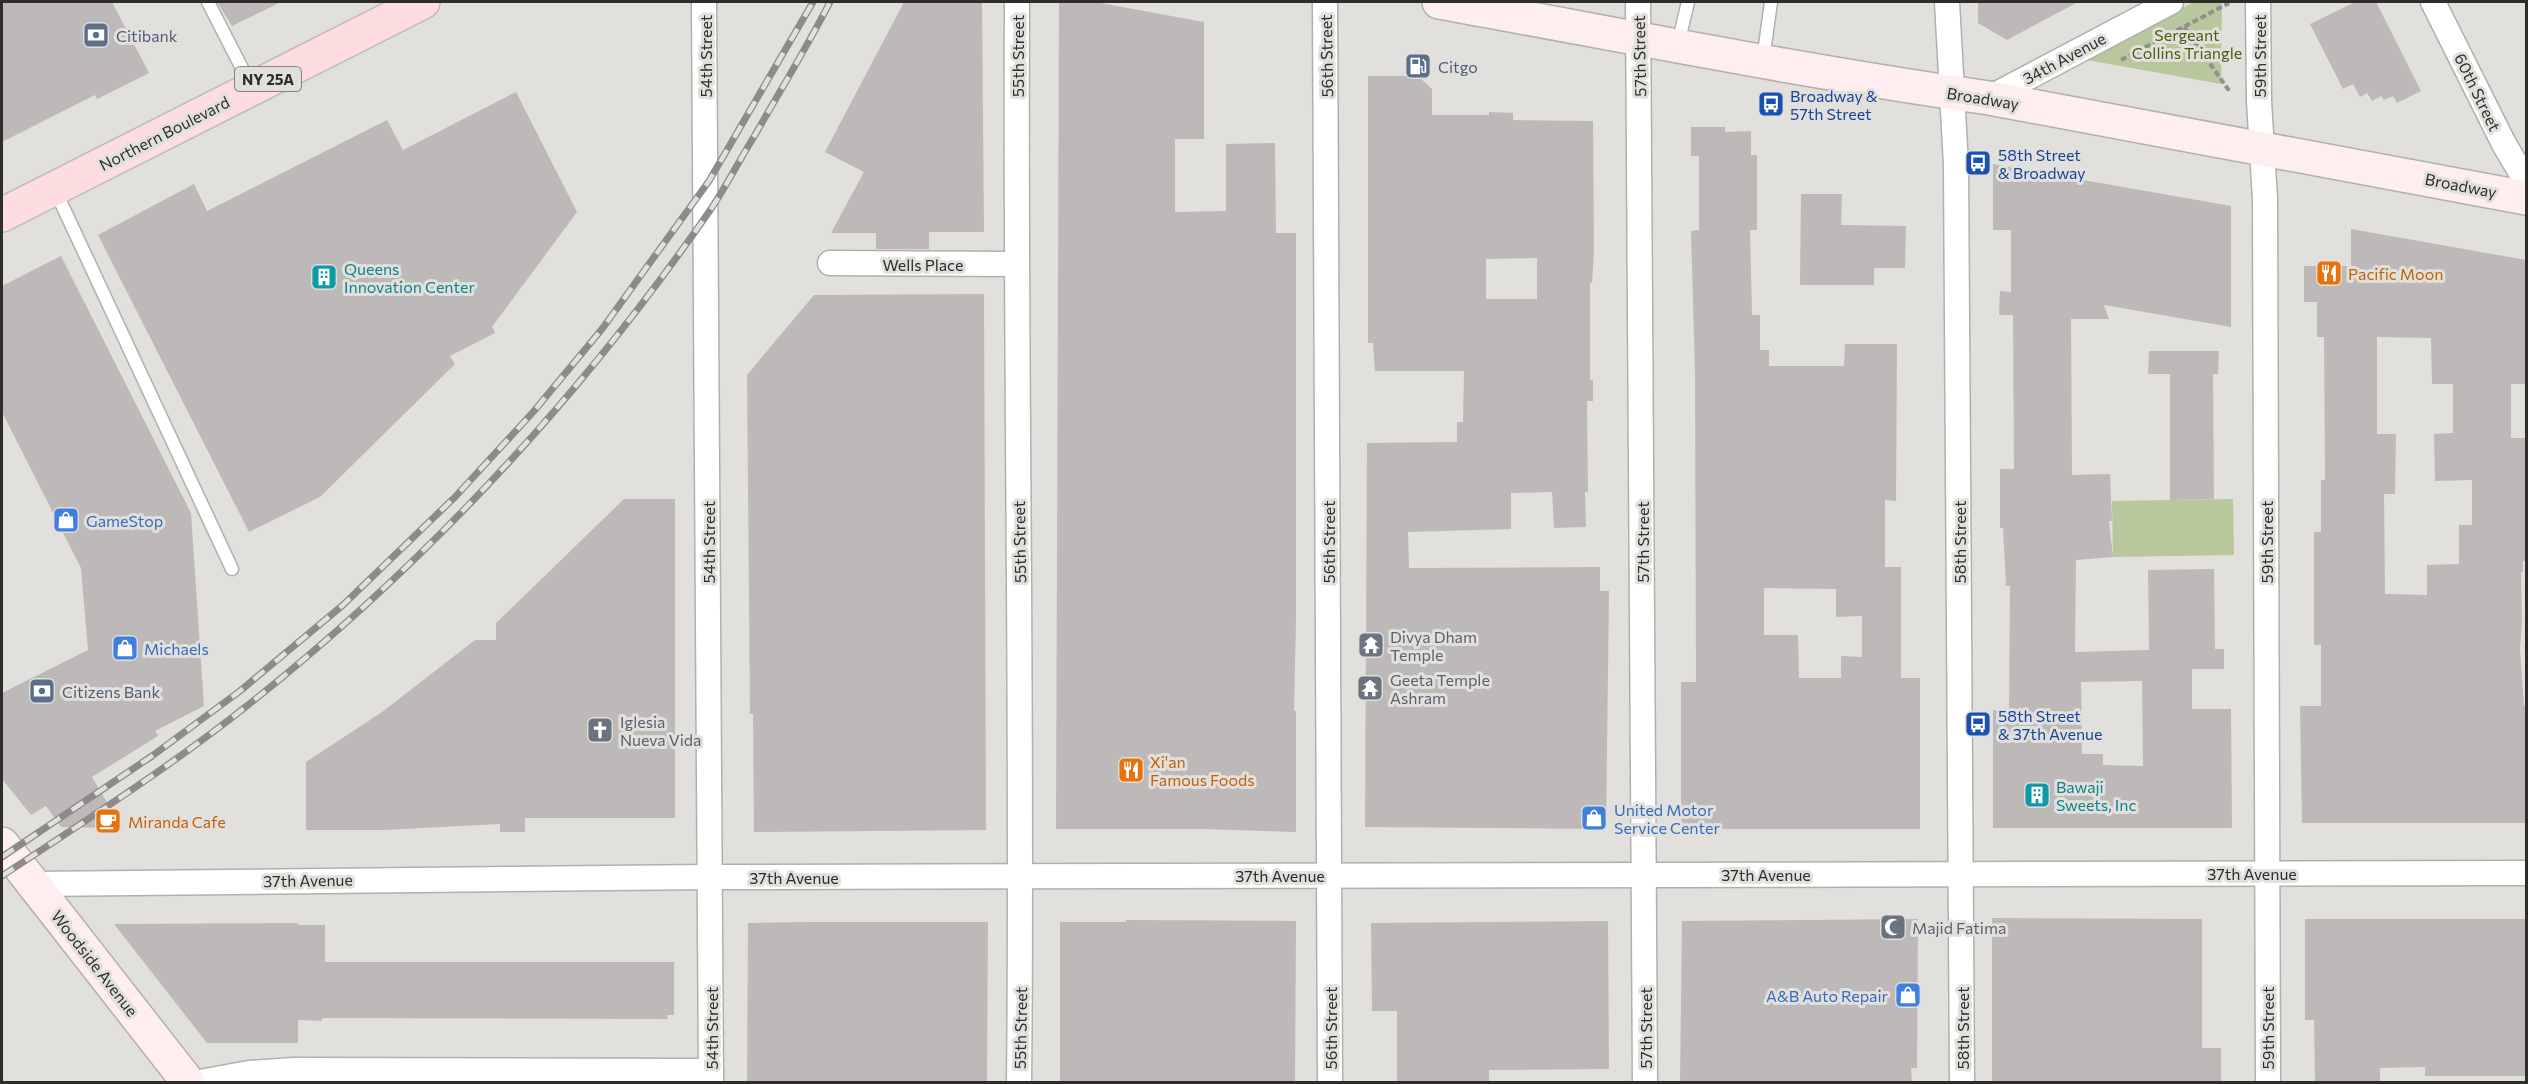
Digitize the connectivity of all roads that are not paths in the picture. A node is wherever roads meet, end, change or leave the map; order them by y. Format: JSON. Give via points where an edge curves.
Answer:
{"nodes":[{"id":1,"x":208,"y":2,"type":"edge"},
{"id":2,"x":423,"y":2,"type":"edge"},
{"id":3,"x":704,"y":2,"type":"edge"},
{"id":4,"x":1017,"y":2,"type":"edge"},
{"id":5,"x":1324,"y":2,"type":"edge"},
{"id":6,"x":1439,"y":2,"type":"edge"},
{"id":7,"x":1638,"y":2,"type":"edge"},
{"id":8,"x":1688,"y":2,"type":"edge"},
{"id":9,"x":1771,"y":2,"type":"edge"},
{"id":10,"x":1947,"y":2,"type":"edge"},
{"id":11,"x":2171,"y":2,"type":"edge"},
{"id":12,"x":2258,"y":2,"type":"edge"},
{"id":13,"x":2433,"y":2,"type":"edge"},
{"id":14,"x":1638,"y":38,"type":"junction"},
{"id":15,"x":1677,"y":45,"type":"junction"},
{"id":16,"x":1762,"y":61,"type":"junction"},
{"id":17,"x":251,"y":87,"type":"junction"},
{"id":18,"x":1951,"y":94,"type":"junction"},
{"id":19,"x":1989,"y":98,"type":"junction"},
{"id":20,"x":2263,"y":148,"type":"junction"},
{"id":21,"x":2526,"y":181,"type":"edge"},
{"id":22,"x":54,"y":189,"type":"junction"},
{"id":23,"x":2526,"y":198,"type":"edge"},
{"id":24,"x":2,"y":215,"type":"edge"},
{"id":25,"x":830,"y":263,"type":"dead end"},
{"id":26,"x":1015,"y":264,"type":"junction"},
{"id":27,"x":232,"y":569,"type":"dead end"},
{"id":28,"x":2,"y":844,"type":"edge"},
{"id":29,"x":2267,"y":873,"type":"junction"},
{"id":30,"x":2526,"y":873,"type":"edge"},
{"id":31,"x":1328,"y":874,"type":"junction"},
{"id":32,"x":1961,"y":874,"type":"junction"},
{"id":33,"x":1644,"y":875,"type":"junction"},
{"id":34,"x":709,"y":877,"type":"junction"},
{"id":35,"x":1021,"y":877,"type":"junction"},
{"id":36,"x":33,"y":884,"type":"junction"},
{"id":37,"x":711,"y":1077,"type":"edge"},
{"id":38,"x":188,"y":1083,"type":"edge"},
{"id":39,"x":200,"y":1083,"type":"edge"},
{"id":40,"x":1019,"y":1083,"type":"edge"},
{"id":41,"x":1330,"y":1083,"type":"edge"},
{"id":42,"x":1645,"y":1083,"type":"edge"},
{"id":43,"x":1962,"y":1083,"type":"edge"},
{"id":44,"x":2268,"y":1083,"type":"edge"}],
"edges":[{"from":1,"to":17,"type":"lane"},
{"from":2,"to":17,"type":"main road","name":"Northern Boulevard","number":"NY 25A"},
{"from":3,"to":34,"type":"street","name":"54th Street"},
{"from":4,"to":26,"type":"street","name":"55th Street"},
{"from":5,"to":31,"type":"street","name":"56th Street"},
{"from":6,"to":14,"type":"main road","name":"Broadway"},
{"from":7,"to":14,"type":"street","name":"57th Street"},
{"from":8,"to":15,"type":"lane"},
{"from":9,"to":16,"type":"lane"},
{"from":10,"to":18,"type":"street","name":"58th Street"},
{"from":11,"to":19,"type":"street","name":"34th Avenue"},
{"from":12,"to":20,"type":"street","name":"59th Street"},
{"from":13,"to":21,"type":"street","name":"60th Street"},
{"from":14,"to":15,"type":"main road","name":"Broadway"},
{"from":14,"to":33,"type":"street","name":"57th Street"},
{"from":15,"to":16,"type":"main road","name":"Broadway"},
{"from":16,"to":18,"type":"main road","name":"Broadway"},
{"from":17,"to":22,"type":"main road","name":"Northern Boulevard","number":"NY 25A"},
{"from":18,"to":19,"type":"main road","name":"Broadway"},
{"from":18,"to":32,"type":"street","name":"58th Street","via":[[1956,165]]},
{"from":19,"to":20,"type":"main road","name":"Broadway"},
{"from":20,"to":23,"type":"main road","name":"Broadway"},
{"from":20,"to":29,"type":"street","name":"59th Street"},
{"from":22,"to":24,"type":"main road","name":"Northern Boulevard","number":"NY 25A"},
{"from":22,"to":27,"type":"lane"},
{"from":25,"to":26,"type":"street","name":"Wells Place"},
{"from":26,"to":35,"type":"street","name":"55th Street"},
{"from":28,"to":36,"type":"main road","name":"Woodside Avenue"},
{"from":29,"to":30,"type":"street","name":"37th Avenue"},
{"from":29,"to":32,"type":"street","name":"37th Avenue"},
{"from":29,"to":44,"type":"street","name":"59th Street"},
{"from":31,"to":33,"type":"street","name":"37th Avenue"},
{"from":31,"to":35,"type":"street","name":"37th Avenue"},
{"from":31,"to":41,"type":"street","name":"56th Street"},
{"from":32,"to":33,"type":"street","name":"37th Avenue"},
{"from":32,"to":43,"type":"street","name":"58th Street"},
{"from":33,"to":42,"type":"street","name":"57th Street"},
{"from":34,"to":35,"type":"street","name":"37th Avenue"},
{"from":34,"to":36,"type":"street","name":"37th Avenue"},
{"from":34,"to":37,"type":"street","name":"54th Street"},
{"from":35,"to":40,"type":"street","name":"55th Street"},
{"from":36,"to":38,"type":"main road","name":"Woodside Avenue"},
{"from":37,"to":39,"type":"street","via":[[292,1070],[249,1073]]}]}
